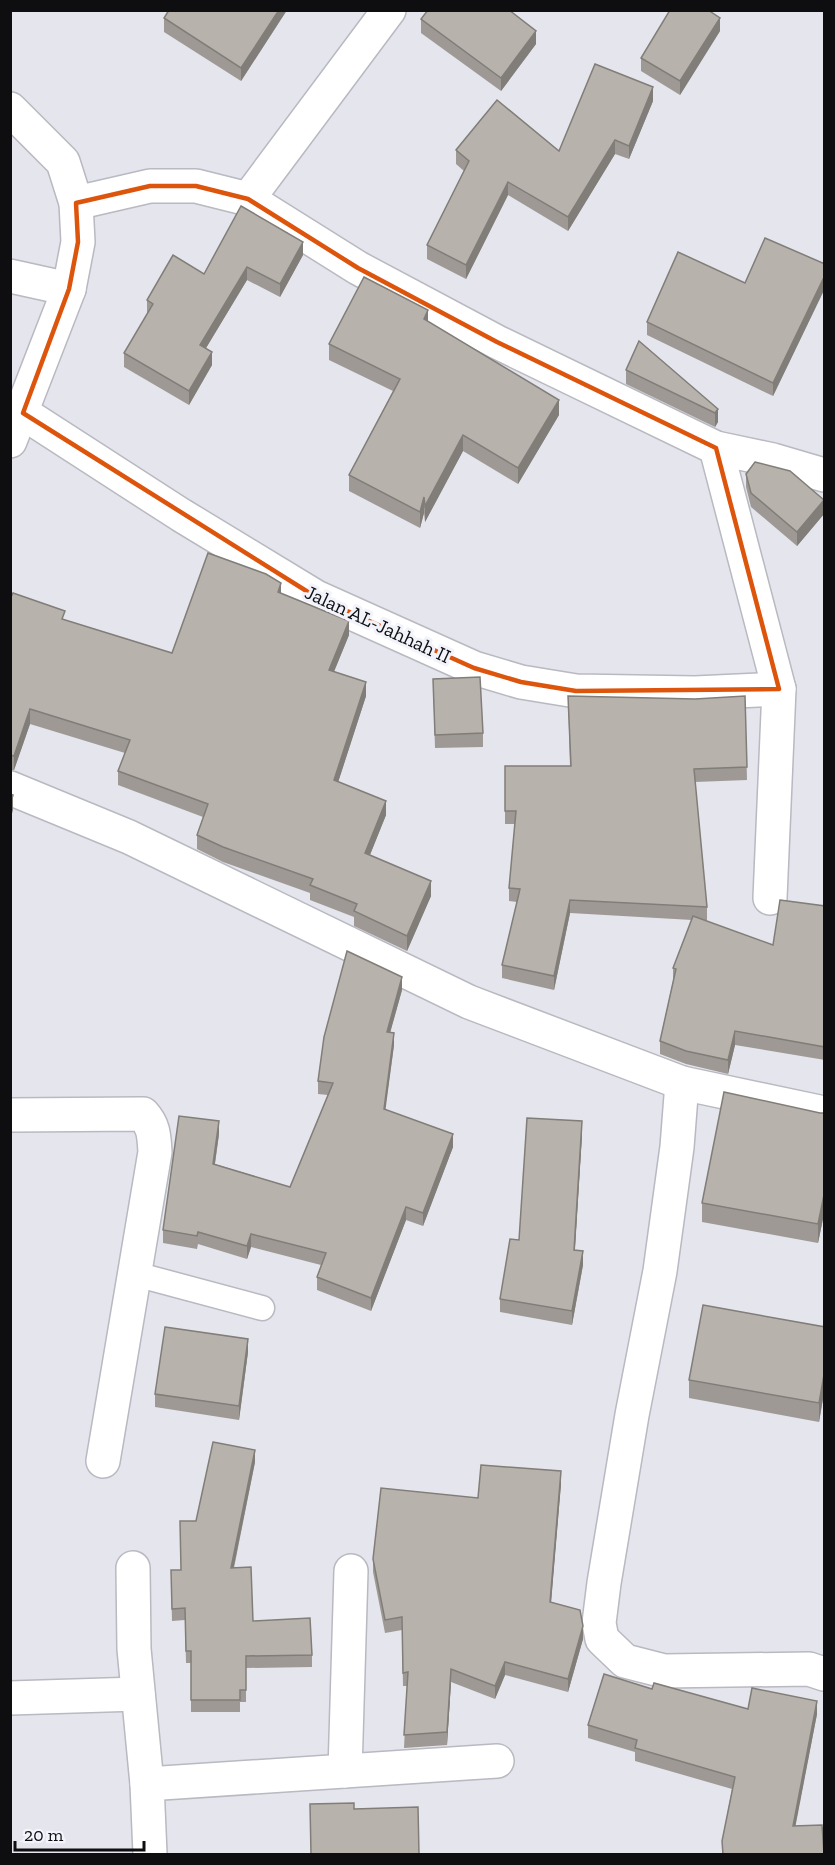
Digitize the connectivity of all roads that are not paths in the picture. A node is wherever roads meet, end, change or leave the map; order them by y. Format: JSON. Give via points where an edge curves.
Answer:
{"nodes":[{"id":1,"x":389,"y":10,"type":"edge"},
{"id":2,"x":10,"y":109,"type":"edge"},
{"id":3,"x":248,"y":199,"type":"junction"},
{"id":4,"x":76,"y":203,"type":"junction"},
{"id":5,"x":10,"y":276,"type":"edge"},
{"id":6,"x":69,"y":289,"type":"junction"},
{"id":7,"x":17,"y":427,"type":"edge"},
{"id":8,"x":716,"y":448,"type":"junction"},
{"id":9,"x":825,"y":475,"type":"edge"},
{"id":10,"x":779,"y":689,"type":"junction"},
{"id":11,"x":10,"y":788,"type":"edge"},
{"id":12,"x":770,"y":898,"type":"dead end"},
{"id":13,"x":682,"y":1083,"type":"junction"},
{"id":14,"x":825,"y":1113,"type":"edge"},
{"id":15,"x":10,"y":1115,"type":"edge"},
{"id":16,"x":135,"y":1274,"type":"junction"},
{"id":17,"x":262,"y":1308,"type":"dead end"},
{"id":18,"x":103,"y":1461,"type":"dead end"},
{"id":19,"x":133,"y":1568,"type":"dead end"},
{"id":20,"x":351,"y":1571,"type":"dead end"},
{"id":21,"x":825,"y":1674,"type":"edge"},
{"id":22,"x":138,"y":1694,"type":"junction"},
{"id":23,"x":10,"y":1698,"type":"edge"},
{"id":24,"x":497,"y":1761,"type":"dead end"},
{"id":25,"x":345,"y":1771,"type":"junction"},
{"id":26,"x":147,"y":1784,"type":"junction"},
{"id":27,"x":150,"y":1854,"type":"edge"}],
"edges":[{"from":1,"to":3,"type":"street"},
{"from":2,"to":4,"type":"street","via":[[63,162]]},
{"from":3,"to":4,"type":"street","via":[[196,186],[150,186]]},
{"from":3,"to":8,"type":"street","via":[[358,268],[487,337]]},
{"from":4,"to":6,"type":"street","via":[[78,242]]},
{"from":5,"to":6,"type":"street"},
{"from":6,"to":7,"type":"street"},
{"from":7,"to":10,"type":"street","name":"Jalan AL-Jahhah II","via":[[181,515],[316,597],[474,668],[521,682],[576,691],[695,693]]},
{"from":8,"to":9,"type":"street"},
{"from":8,"to":10,"type":"street"},
{"from":10,"to":12,"type":"street"},
{"from":11,"to":13,"type":"street","via":[[129,837],[469,1002]]},
{"from":13,"to":14,"type":"street"},
{"from":13,"to":21,"type":"street","via":[[660,1271],[604,1582],[599,1623],[602,1639],[625,1661],[664,1671],[808,1669]]},
{"from":15,"to":16,"type":"street","via":[[143,1114],[150,1122],[155,1152]]},
{"from":16,"to":17,"type":"lane"},
{"from":16,"to":18,"type":"street"},
{"from":19,"to":22,"type":"street"},
{"from":20,"to":25,"type":"street"},
{"from":22,"to":23,"type":"street"},
{"from":22,"to":26,"type":"street"},
{"from":24,"to":25,"type":"street"},
{"from":25,"to":26,"type":"street"},
{"from":26,"to":27,"type":"street"}]}
